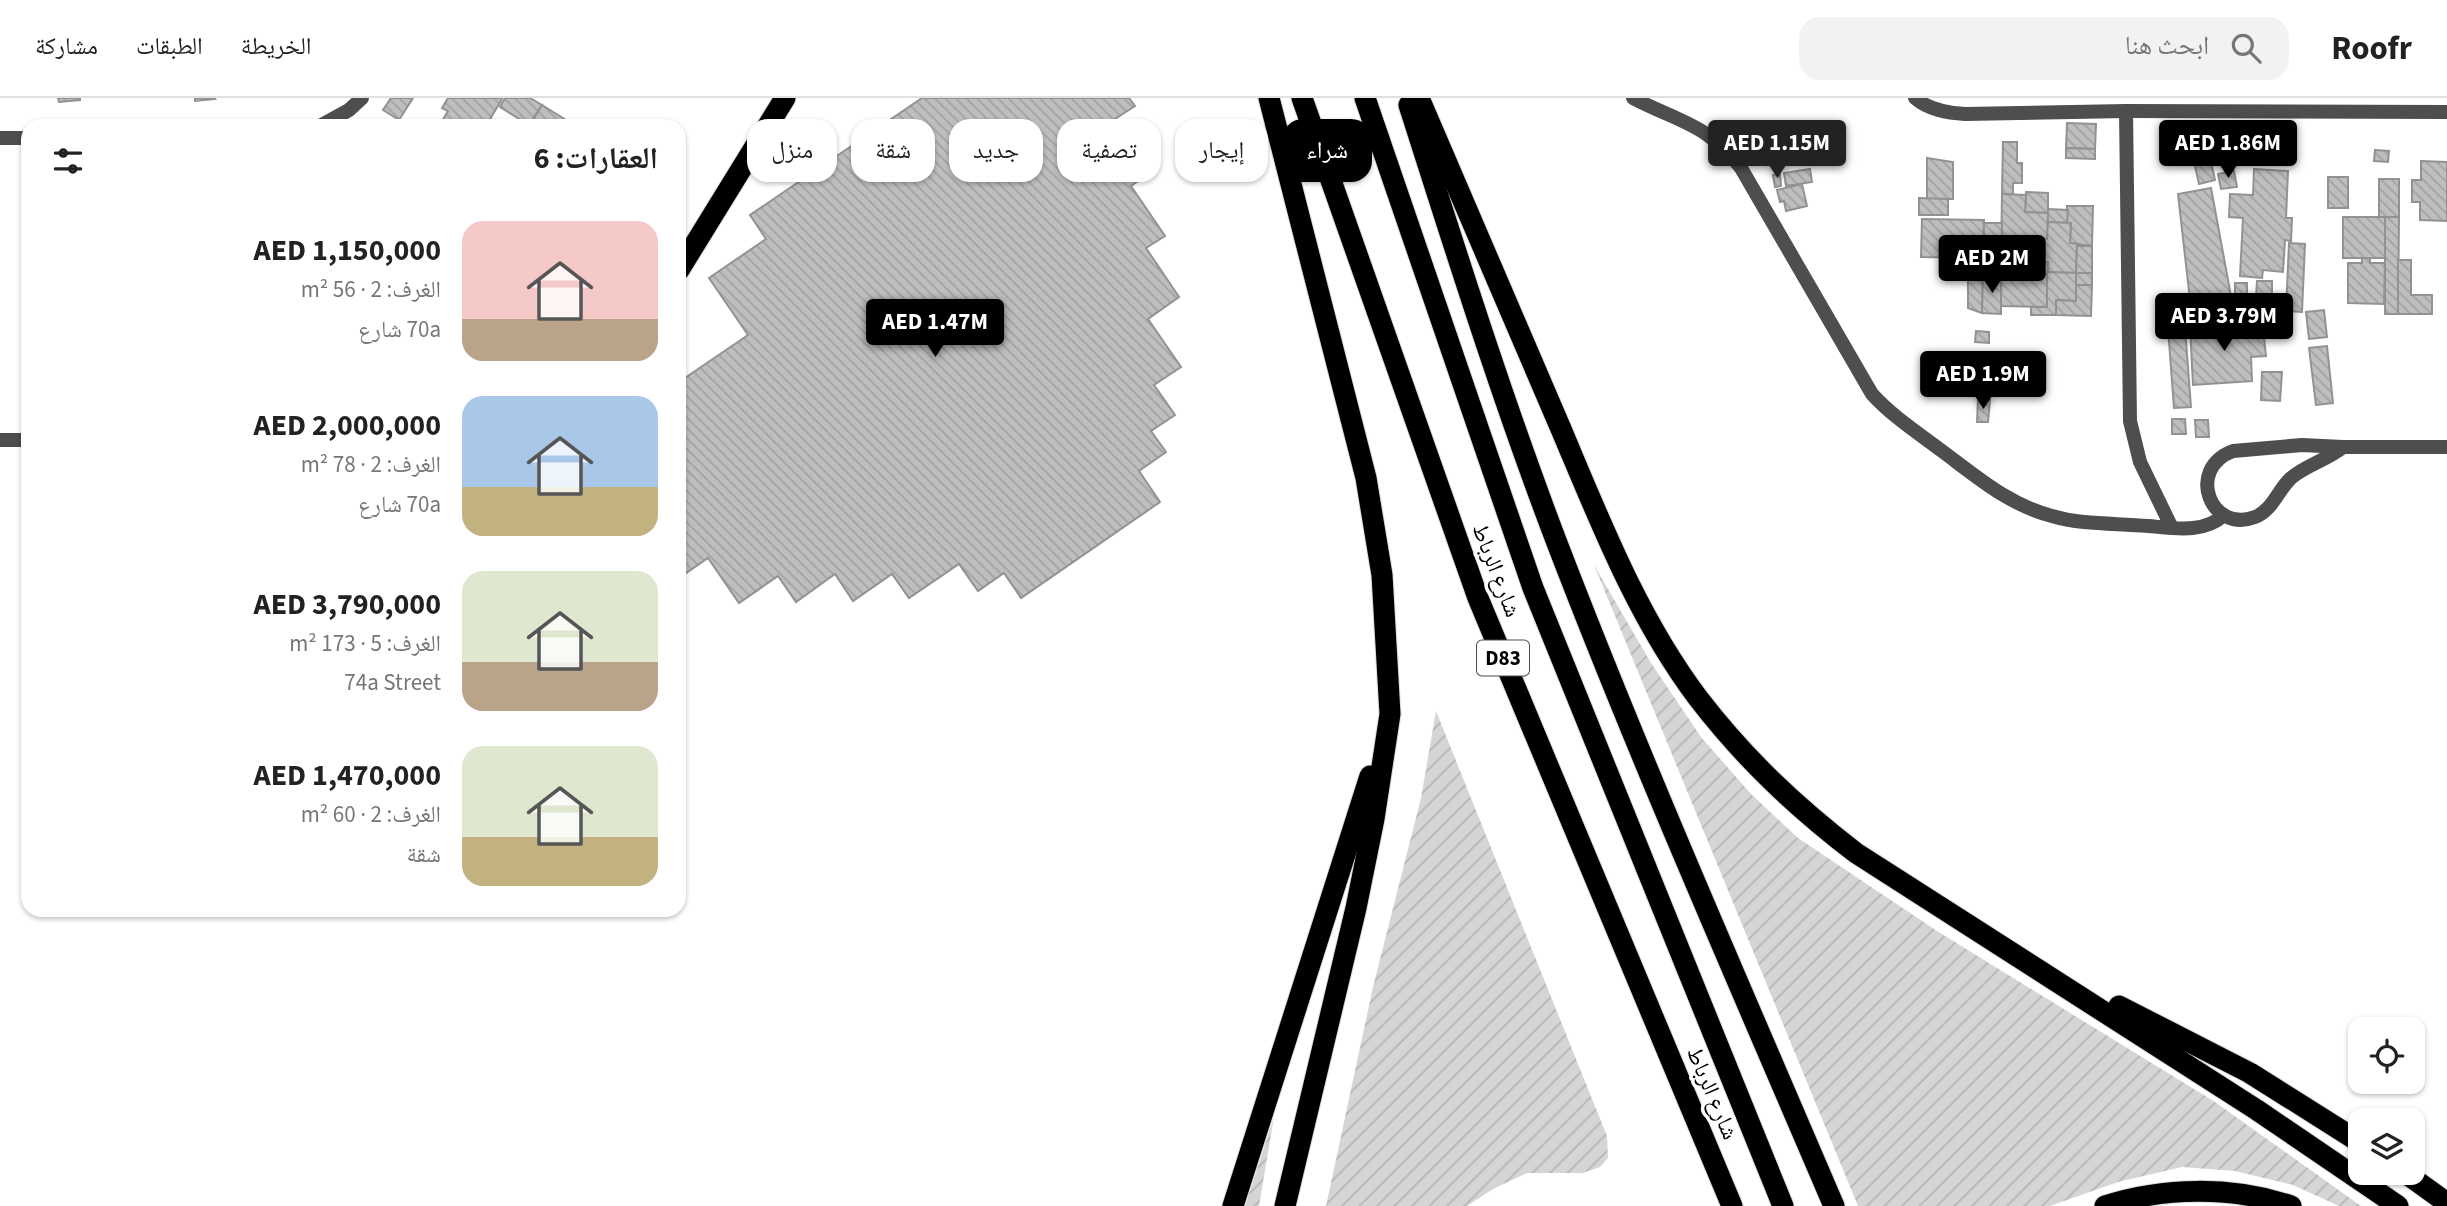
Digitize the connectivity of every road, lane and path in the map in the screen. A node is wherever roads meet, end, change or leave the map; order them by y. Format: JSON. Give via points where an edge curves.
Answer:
{"nodes":[{"id":1,"x":362,"y":98,"type":"edge"},
{"id":2,"x":785,"y":98,"type":"edge"},
{"id":3,"x":1269,"y":98,"type":"edge"},
{"id":4,"x":1302,"y":98,"type":"edge"},
{"id":5,"x":1365,"y":98,"type":"edge"},
{"id":6,"x":1406,"y":98,"type":"edge"},
{"id":7,"x":1419,"y":98,"type":"edge"},
{"id":8,"x":1633,"y":98,"type":"edge"},
{"id":9,"x":1915,"y":98,"type":"edge"},
{"id":10,"x":2135,"y":107,"type":"edge"},
{"id":11,"x":2447,"y":112,"type":"edge"},
{"id":12,"x":333,"y":119,"type":"edge"},
{"id":13,"x":0,"y":138,"type":"edge"},
{"id":14,"x":21,"y":138,"type":"edge"},
{"id":15,"x":686,"y":259,"type":"edge"},
{"id":16,"x":0,"y":440,"type":"edge"},
{"id":17,"x":21,"y":440,"type":"edge"},
{"id":18,"x":2343,"y":447,"type":"junction"},
{"id":19,"x":2447,"y":447,"type":"edge"},
{"id":20,"x":2224,"y":516,"type":"junction"},
{"id":21,"x":2172,"y":527,"type":"junction"},
{"id":22,"x":1390,"y":714,"type":"junction"},
{"id":23,"x":1990,"y":939,"type":"junction"},
{"id":24,"x":2348,"y":1135,"type":"edge"},
{"id":25,"x":2422,"y":1185,"type":"edge"},
{"id":26,"x":2447,"y":1203,"type":"edge"},
{"id":27,"x":1233,"y":1206,"type":"edge"},
{"id":28,"x":1285,"y":1206,"type":"edge"},
{"id":29,"x":1732,"y":1206,"type":"edge"},
{"id":30,"x":1783,"y":1206,"type":"edge"},
{"id":31,"x":1834,"y":1206,"type":"edge"},
{"id":32,"x":2105,"y":1206,"type":"edge"},
{"id":33,"x":2291,"y":1206,"type":"edge"},
{"id":34,"x":2398,"y":1206,"type":"edge"}],
"edges":[{"from":1,"to":12,"type":"street"},
{"from":2,"to":15,"type":"highway"},
{"from":3,"to":22,"type":"highway","via":[[1366,478],[1382,575]]},
{"from":4,"to":29,"type":"highway","name":"شارع الرباط","number":"D83","via":[[1478,598]]},
{"from":5,"to":30,"type":"highway","name":"شارع الرباط","number":"D83","via":[[1533,588]]},
{"from":6,"to":31,"type":"highway","via":[[1556,541],[1634,740]]},
{"from":7,"to":23,"type":"highway","via":[[1609,540],[1665,648],[1696,695],[1762,772],[1812,818],[1856,853]]},
{"from":8,"to":21,"type":"street","via":[[1711,135],[1728,150],[1861,379],[1898,418],[2002,496],[2027,509],[2054,517]]},
{"from":9,"to":10,"type":"street","via":[[1949,113]]},
{"from":10,"to":11,"type":"street"},
{"from":10,"to":21,"type":"street","via":[[2130,421],[2140,462]]},
{"from":13,"to":14,"type":"street"},
{"from":16,"to":17,"type":"street"},
{"from":18,"to":19,"type":"street"},
{"from":18,"to":20,"type":"street","via":[[2292,477],[2262,514],[2243,520]]},
{"from":18,"to":20,"type":"street","via":[[2302,445],[2224,454],[2211,467],[2207,484],[2211,502]]},
{"from":20,"to":21,"type":"street","via":[[2203,527]]},
{"from":22,"to":27,"type":"highway"},
{"from":22,"to":28,"type":"highway","via":[[1356,908]]},
{"from":23,"to":24,"type":"highway","via":[[2250,1073]]},
{"from":23,"to":34,"type":"highway"},
{"from":25,"to":26,"type":"highway"},
{"from":32,"to":33,"type":"highway","via":[[2178,1192],[2249,1196]]}]}
